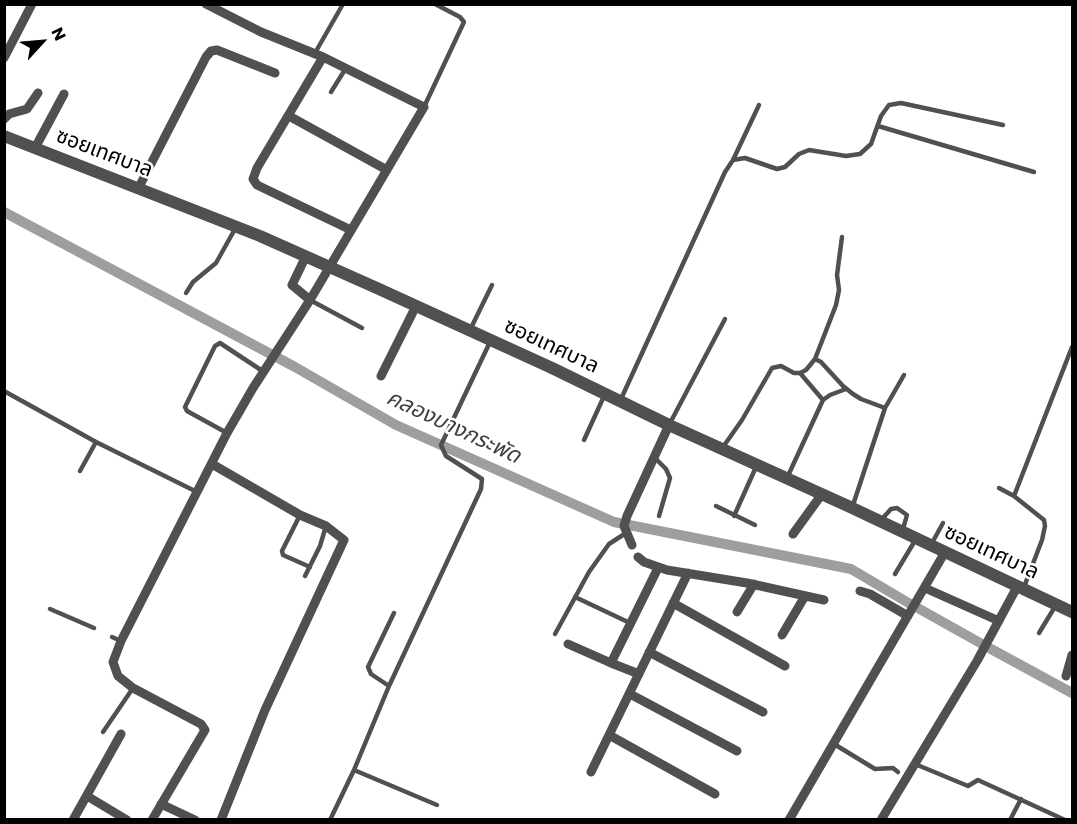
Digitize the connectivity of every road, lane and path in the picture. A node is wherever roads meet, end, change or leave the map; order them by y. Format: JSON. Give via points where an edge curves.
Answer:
{"nodes":[{"id":1,"x":32,"y":4,"type":"edge"},
{"id":2,"x":206,"y":4,"type":"edge"},
{"id":3,"x":343,"y":4,"type":"edge"},
{"id":4,"x":435,"y":4,"type":"edge"},
{"id":5,"x":319,"y":55,"type":"junction"},
{"id":6,"x":4,"y":58,"type":"edge"},
{"id":7,"x":346,"y":68,"type":"junction"},
{"id":8,"x":275,"y":73,"type":"dead end"},
{"id":9,"x":332,"y":92,"type":"dead end"},
{"id":10,"x":38,"y":93,"type":"dead end"},
{"id":11,"x":64,"y":94,"type":"dead end"},
{"id":12,"x":759,"y":105,"type":"dead end"},
{"id":13,"x":423,"y":107,"type":"junction"},
{"id":14,"x":289,"y":116,"type":"junction"},
{"id":15,"x":4,"y":119,"type":"edge"},
{"id":16,"x":878,"y":126,"type":"junction"},
{"id":17,"x":1003,"y":126,"type":"dead end"},
{"id":18,"x":4,"y":136,"type":"edge"},
{"id":19,"x":35,"y":148,"type":"junction"},
{"id":20,"x":733,"y":160,"type":"junction"},
{"id":21,"x":387,"y":170,"type":"junction"},
{"id":22,"x":1035,"y":172,"type":"dead end"},
{"id":23,"x":138,"y":189,"type":"junction"},
{"id":24,"x":236,"y":226,"type":"junction"},
{"id":25,"x":351,"y":230,"type":"junction"},
{"id":26,"x":842,"y":237,"type":"dead end"},
{"id":27,"x":306,"y":256,"type":"junction"},
{"id":28,"x":329,"y":267,"type":"junction"},
{"id":29,"x":492,"y":285,"type":"dead end"},
{"id":30,"x":186,"y":293,"type":"dead end"},
{"id":31,"x":310,"y":300,"type":"junction"},
{"id":32,"x":416,"y":306,"type":"junction"},
{"id":33,"x":725,"y":319,"type":"dead end"},
{"id":34,"x":362,"y":328,"type":"dead end"},
{"id":35,"x":470,"y":330,"type":"junction"},
{"id":36,"x":491,"y":340,"type":"junction"},
{"id":37,"x":1072,"y":347,"type":"edge"},
{"id":38,"x":815,"y":359,"type":"junction"},
{"id":39,"x":264,"y":372,"type":"junction"},
{"id":40,"x":800,"y":373,"type":"junction"},
{"id":41,"x":904,"y":375,"type":"dead end"},
{"id":42,"x":381,"y":376,"type":"dead end"},
{"id":43,"x":846,"y":389,"type":"junction"},
{"id":44,"x":4,"y":391,"type":"edge"},
{"id":45,"x":605,"y":394,"type":"junction"},
{"id":46,"x":823,"y":400,"type":"junction"},
{"id":47,"x":620,"y":401,"type":"junction"},
{"id":48,"x":885,"y":408,"type":"junction"},
{"id":49,"x":669,"y":425,"type":"junction"},
{"id":50,"x":227,"y":433,"type":"junction"},
{"id":51,"x":584,"y":440,"type":"dead end"},
{"id":52,"x":96,"y":442,"type":"junction"},
{"id":53,"x":722,"y":449,"type":"junction"},
{"id":54,"x":654,"y":457,"type":"junction"},
{"id":55,"x":212,"y":464,"type":"junction"},
{"id":56,"x":757,"y":465,"type":"junction"},
{"id":57,"x":81,"y":471,"type":"dead end"},
{"id":58,"x":787,"y":478,"type":"junction"},
{"id":59,"x":999,"y":488,"type":"dead end"},
{"id":60,"x":197,"y":492,"type":"junction"},
{"id":61,"x":822,"y":494,"type":"junction"},
{"id":62,"x":1014,"y":496,"type":"junction"},
{"id":63,"x":716,"y":506,"type":"dead end"},
{"id":64,"x":852,"y":508,"type":"junction"},
{"id":65,"x":300,"y":515,"type":"junction"},
{"id":66,"x":659,"y":516,"type":"dead end"},
{"id":67,"x":734,"y":516,"type":"junction"},
{"id":68,"x":880,"y":521,"type":"junction"},
{"id":69,"x":943,"y":522,"type":"dead end"},
{"id":70,"x":625,"y":525,"type":"junction"},
{"id":71,"x":755,"y":525,"type":"dead end"},
{"id":72,"x":326,"y":526,"type":"junction"},
{"id":73,"x":902,"y":532,"type":"junction"},
{"id":74,"x":793,"y":534,"type":"dead end"},
{"id":75,"x":916,"y":539,"type":"junction"},
{"id":76,"x":632,"y":545,"type":"dead end"},
{"id":77,"x":930,"y":545,"type":"junction"},
{"id":78,"x":945,"y":552,"type":"junction"},
{"id":79,"x":638,"y":557,"type":"dead end"},
{"id":80,"x":310,"y":567,"type":"junction"},
{"id":81,"x":658,"y":568,"type":"junction"},
{"id":82,"x":688,"y":573,"type":"junction"},
{"id":83,"x":895,"y":574,"type":"dead end"},
{"id":84,"x":305,"y":576,"type":"dead end"},
{"id":85,"x":754,"y":584,"type":"junction"},
{"id":86,"x":925,"y":588,"type":"junction"},
{"id":87,"x":1020,"y":588,"type":"junction"},
{"id":88,"x":860,"y":591,"type":"dead end"},
{"id":89,"x":805,"y":596,"type":"junction"},
{"id":90,"x":575,"y":597,"type":"junction"},
{"id":91,"x":824,"y":600,"type":"dead end"},
{"id":92,"x":673,"y":603,"type":"junction"},
{"id":93,"x":1056,"y":605,"type":"junction"},
{"id":94,"x":50,"y":609,"type":"dead end"},
{"id":95,"x":737,"y":612,"type":"dead end"},
{"id":96,"x":1072,"y":612,"type":"edge"},
{"id":97,"x":394,"y":613,"type":"dead end"},
{"id":98,"x":908,"y":616,"type":"junction"},
{"id":99,"x":999,"y":621,"type":"junction"},
{"id":100,"x":630,"y":623,"type":"junction"},
{"id":101,"x":94,"y":628,"type":"dead end"},
{"id":102,"x":1039,"y":633,"type":"dead end"},
{"id":103,"x":555,"y":634,"type":"dead end"},
{"id":104,"x":782,"y":635,"type":"dead end"},
{"id":105,"x":568,"y":644,"type":"dead end"},
{"id":106,"x":650,"y":652,"type":"junction"},
{"id":107,"x":1072,"y":655,"type":"edge"},
{"id":108,"x":611,"y":663,"type":"junction"},
{"id":109,"x":785,"y":666,"type":"dead end"},
{"id":110,"x":639,"y":674,"type":"junction"},
{"id":111,"x":1066,"y":676,"type":"dead end"},
{"id":112,"x":389,"y":686,"type":"junction"},
{"id":113,"x":133,"y":688,"type":"junction"},
{"id":114,"x":630,"y":694,"type":"junction"},
{"id":115,"x":763,"y":711,"type":"dead end"},
{"id":116,"x":103,"y":732,"type":"dead end"},
{"id":117,"x":121,"y":734,"type":"dead end"},
{"id":118,"x":609,"y":735,"type":"junction"},
{"id":119,"x":834,"y":744,"type":"junction"},
{"id":120,"x":737,"y":751,"type":"dead end"},
{"id":121,"x":915,"y":764,"type":"junction"},
{"id":122,"x":354,"y":770,"type":"junction"},
{"id":123,"x":591,"y":772,"type":"dead end"},
{"id":124,"x":898,"y":772,"type":"dead end"},
{"id":125,"x":715,"y":794,"type":"dead end"},
{"id":126,"x":87,"y":796,"type":"junction"},
{"id":127,"x":1021,"y":799,"type":"junction"},
{"id":128,"x":161,"y":804,"type":"junction"},
{"id":129,"x":437,"y":805,"type":"dead end"},
{"id":130,"x":73,"y":819,"type":"edge"},
{"id":131,"x":127,"y":819,"type":"edge"},
{"id":132,"x":152,"y":819,"type":"edge"},
{"id":133,"x":195,"y":819,"type":"edge"},
{"id":134,"x":222,"y":819,"type":"edge"},
{"id":135,"x":330,"y":819,"type":"edge"},
{"id":136,"x":789,"y":819,"type":"edge"},
{"id":137,"x":881,"y":819,"type":"edge"},
{"id":138,"x":1010,"y":819,"type":"edge"},
{"id":139,"x":1065,"y":819,"type":"edge"}],
"edges":[{"from":1,"to":6,"type":"street"},
{"from":2,"to":5,"type":"street"},
{"from":3,"to":5,"type":"lane"},
{"from":4,"to":13,"type":"lane","via":[[464,22]]},
{"from":5,"to":7,"type":"street"},
{"from":5,"to":14,"type":"street"},
{"from":7,"to":9,"type":"lane"},
{"from":7,"to":13,"type":"street"},
{"from":8,"to":23,"type":"street","via":[[211,51]]},
{"from":10,"to":15,"type":"street","via":[[27,109]]},
{"from":11,"to":19,"type":"street"},
{"from":12,"to":20,"type":"lane"},
{"from":13,"to":21,"type":"street"},
{"from":14,"to":21,"type":"street"},
{"from":14,"to":25,"type":"street","via":[[255,173],[254,182]]},
{"from":16,"to":17,"type":"lane","via":[[889,105],[901,103]]},
{"from":16,"to":20,"type":"lane","via":[[872,144],[860,153],[846,156],[809,150],[777,169],[745,158]]},
{"from":16,"to":22,"type":"lane"},
{"from":18,"to":19,"type":"street","name":"ซอยเทศบาล"},
{"from":19,"to":23,"type":"street","name":"ซอยเทศบาล"},
{"from":20,"to":47,"type":"lane"},
{"from":21,"to":25,"type":"street"},
{"from":23,"to":24,"type":"street","name":"ซอยเทศบาล"},
{"from":24,"to":27,"type":"street","name":"ซอยเทศบาล"},
{"from":24,"to":30,"type":"lane","via":[[216,262]]},
{"from":25,"to":28,"type":"street"},
{"from":26,"to":38,"type":"lane","via":[[836,305]]},
{"from":27,"to":28,"type":"street","name":"ซอยเทศบาล"},
{"from":27,"to":31,"type":"street","via":[[292,285]]},
{"from":28,"to":31,"type":"street"},
{"from":28,"to":32,"type":"street","name":"ซอยเทศบาล"},
{"from":29,"to":35,"type":"lane"},
{"from":31,"to":34,"type":"lane"},
{"from":31,"to":39,"type":"street"},
{"from":32,"to":35,"type":"street","name":"ซอยเทศบาล"},
{"from":32,"to":42,"type":"street"},
{"from":33,"to":49,"type":"lane"},
{"from":35,"to":36,"type":"street","name":"ซอยเทศบาล"},
{"from":36,"to":45,"type":"street","name":"ซอยเทศบาล"},
{"from":36,"to":112,"type":"lane","via":[[441,449],[483,482]]},
{"from":37,"to":62,"type":"lane"},
{"from":38,"to":40,"type":"lane"},
{"from":38,"to":43,"type":"lane"},
{"from":39,"to":50,"type":"street"},
{"from":39,"to":50,"type":"lane","via":[[220,343],[215,346],[185,407]]},
{"from":40,"to":46,"type":"lane"},
{"from":40,"to":53,"type":"lane","via":[[781,366],[772,368]]},
{"from":41,"to":48,"type":"lane"},
{"from":43,"to":46,"type":"lane"},
{"from":43,"to":48,"type":"lane"},
{"from":44,"to":52,"type":"lane"},
{"from":45,"to":47,"type":"street","name":"ซอยเทศบาล"},
{"from":45,"to":51,"type":"lane"},
{"from":46,"to":58,"type":"lane"},
{"from":47,"to":49,"type":"street","name":"ซอยเทศบาล"},
{"from":48,"to":64,"type":"lane"},
{"from":49,"to":53,"type":"street","name":"ซอยเทศบาล"},
{"from":49,"to":54,"type":"street"},
{"from":50,"to":55,"type":"street"},
{"from":52,"to":57,"type":"lane"},
{"from":52,"to":60,"type":"lane"},
{"from":53,"to":56,"type":"street","name":"ซอยเทศบาล"},
{"from":54,"to":66,"type":"lane","via":[[670,478]]},
{"from":54,"to":70,"type":"street"},
{"from":55,"to":60,"type":"street"},
{"from":55,"to":65,"type":"street"},
{"from":56,"to":58,"type":"street","name":"ซอยเทศบาล"},
{"from":56,"to":67,"type":"lane"},
{"from":58,"to":61,"type":"street","name":"ซอยเทศบาล"},
{"from":59,"to":62,"type":"lane"},
{"from":60,"to":113,"type":"street","via":[[116,639],[114,668]]},
{"from":61,"to":64,"type":"street","name":"ซอยเทศบาล"},
{"from":61,"to":74,"type":"street"},
{"from":62,"to":87,"type":"lane","via":[[1040,516],[1045,526]]},
{"from":63,"to":67,"type":"lane"},
{"from":64,"to":68,"type":"street","name":"ซอยเทศบาล"},
{"from":65,"to":72,"type":"street"},
{"from":65,"to":80,"type":"lane","via":[[282,551]]},
{"from":67,"to":71,"type":"lane"},
{"from":68,"to":73,"type":"street","name":"ซอยเทศบาล"},
{"from":68,"to":73,"type":"lane","via":[[897,508],[908,515]]},
{"from":69,"to":77,"type":"lane"},
{"from":70,"to":76,"type":"street"},
{"from":70,"to":90,"type":"lane"},
{"from":72,"to":80,"type":"lane"},
{"from":72,"to":134,"type":"street","via":[[344,538],[343,545],[266,710]]},
{"from":73,"to":75,"type":"street","name":"ซอยเทศบาล"},
{"from":75,"to":77,"type":"street","name":"ซอยเทศบาล"},
{"from":75,"to":83,"type":"lane"},
{"from":77,"to":78,"type":"street","name":"ซอยเทศบาล"},
{"from":78,"to":86,"type":"street"},
{"from":78,"to":87,"type":"street","name":"ซอยเทศบาล"},
{"from":79,"to":81,"type":"street"},
{"from":80,"to":84,"type":"lane"},
{"from":81,"to":82,"type":"street"},
{"from":81,"to":100,"type":"street"},
{"from":82,"to":85,"type":"street"},
{"from":82,"to":92,"type":"street"},
{"from":85,"to":89,"type":"street"},
{"from":85,"to":95,"type":"street"},
{"from":86,"to":98,"type":"street"},
{"from":86,"to":99,"type":"street"},
{"from":87,"to":93,"type":"street","name":"ซอยเทศบาล"},
{"from":87,"to":99,"type":"street"},
{"from":88,"to":98,"type":"street"},
{"from":89,"to":91,"type":"street"},
{"from":89,"to":104,"type":"street"},
{"from":90,"to":100,"type":"lane"},
{"from":90,"to":103,"type":"lane"},
{"from":92,"to":106,"type":"street"},
{"from":92,"to":109,"type":"street"},
{"from":93,"to":96,"type":"street","name":"ซอยเทศบาล"},
{"from":93,"to":102,"type":"lane"},
{"from":94,"to":101,"type":"lane"},
{"from":97,"to":112,"type":"lane","via":[[368,667],[371,674]]},
{"from":98,"to":119,"type":"street"},
{"from":99,"to":121,"type":"street"},
{"from":100,"to":108,"type":"street"},
{"from":105,"to":108,"type":"street"},
{"from":106,"to":110,"type":"street"},
{"from":106,"to":115,"type":"street"},
{"from":107,"to":111,"type":"street"},
{"from":108,"to":110,"type":"street"},
{"from":110,"to":114,"type":"street"},
{"from":112,"to":122,"type":"lane"},
{"from":113,"to":116,"type":"lane"},
{"from":113,"to":128,"type":"street","via":[[201,724],[205,730]]},
{"from":114,"to":118,"type":"street"},
{"from":114,"to":120,"type":"street"},
{"from":117,"to":126,"type":"street"},
{"from":118,"to":123,"type":"street"},
{"from":118,"to":125,"type":"street"},
{"from":119,"to":124,"type":"lane","via":[[875,769],[893,768]]},
{"from":119,"to":136,"type":"street"},
{"from":121,"to":127,"type":"lane","via":[[968,786],[978,780]]},
{"from":121,"to":137,"type":"street"},
{"from":122,"to":129,"type":"lane"},
{"from":122,"to":135,"type":"lane"},
{"from":126,"to":130,"type":"street"},
{"from":126,"to":131,"type":"street"},
{"from":127,"to":138,"type":"lane"},
{"from":127,"to":139,"type":"lane"},
{"from":128,"to":132,"type":"street"},
{"from":128,"to":133,"type":"street"}]}
